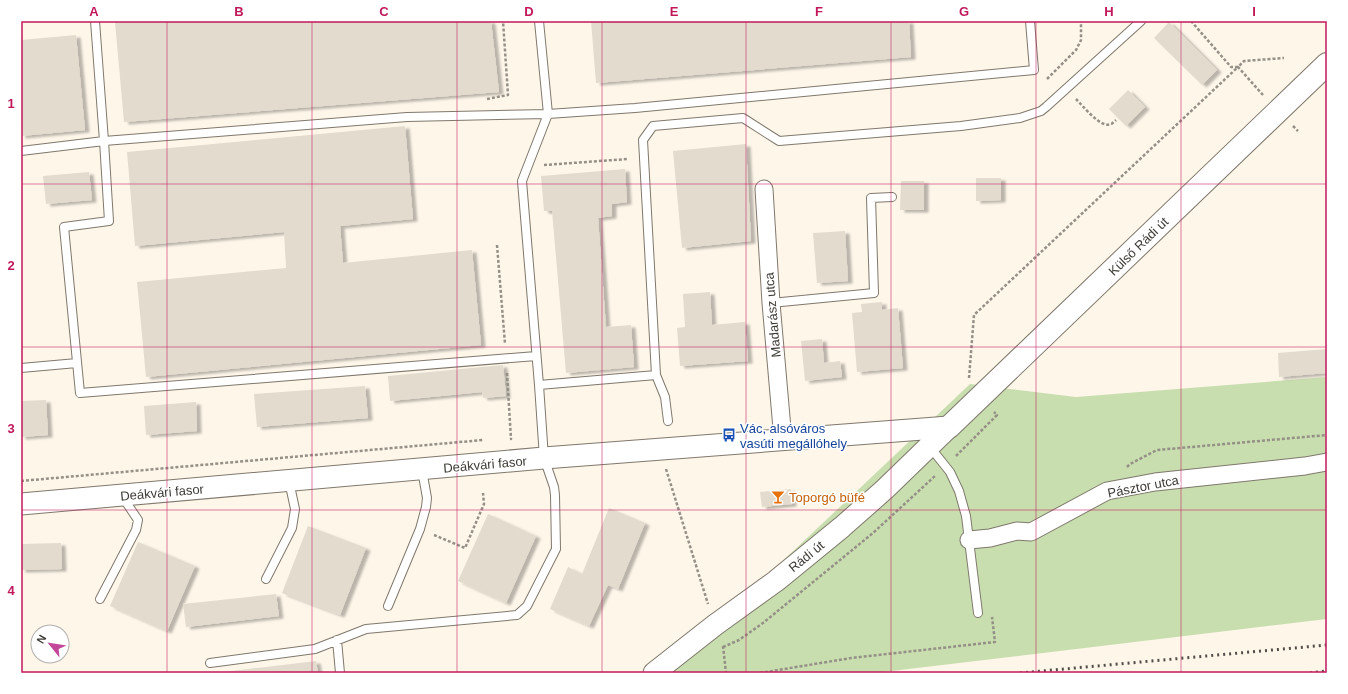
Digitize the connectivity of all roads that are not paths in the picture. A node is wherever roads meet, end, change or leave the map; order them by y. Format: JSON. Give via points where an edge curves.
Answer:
{"nodes":[{"id":1,"x":95,"y":21,"type":"edge"},
{"id":2,"x":539,"y":21,"type":"edge"},
{"id":3,"x":1030,"y":21,"type":"edge"},
{"id":4,"x":1140,"y":21,"type":"edge"},
{"id":5,"x":1327,"y":64,"type":"edge"},
{"id":6,"x":548,"y":114,"type":"junction"},
{"id":7,"x":104,"y":142,"type":"junction"},
{"id":8,"x":21,"y":151,"type":"edge"},
{"id":9,"x":764,"y":189,"type":"dead end"},
{"id":10,"x":892,"y":197,"type":"dead end"},
{"id":11,"x":771,"y":303,"type":"junction"},
{"id":12,"x":536,"y":356,"type":"junction"},
{"id":13,"x":77,"y":363,"type":"junction"},
{"id":14,"x":21,"y":368,"type":"edge"},
{"id":15,"x":656,"y":375,"type":"junction"},
{"id":16,"x":539,"y":385,"type":"junction"},
{"id":17,"x":668,"y":421,"type":"dead end"},
{"id":18,"x":949,"y":428,"type":"junction"},
{"id":19,"x":783,"y":440,"type":"junction"},
{"id":20,"x":930,"y":448,"type":"junction"},
{"id":21,"x":544,"y":458,"type":"junction"},
{"id":22,"x":1327,"y":462,"type":"edge"},
{"id":23,"x":422,"y":469,"type":"junction"},
{"id":24,"x":289,"y":480,"type":"junction"},
{"id":25,"x":122,"y":495,"type":"junction"},
{"id":26,"x":21,"y":504,"type":"edge"},
{"id":27,"x":969,"y":540,"type":"junction"},
{"id":28,"x":266,"y":579,"type":"dead end"},
{"id":29,"x":100,"y":599,"type":"dead end"},
{"id":30,"x":388,"y":606,"type":"dead end"},
{"id":31,"x":978,"y":613,"type":"dead end"},
{"id":32,"x":337,"y":640,"type":"junction"},
{"id":33,"x":210,"y":663,"type":"dead end"},
{"id":34,"x":340,"y":673,"type":"edge"},
{"id":35,"x":654,"y":673,"type":"edge"}],
"edges":[{"from":1,"to":7,"type":"lane"},
{"from":2,"to":6,"type":"lane"},
{"from":3,"to":6,"type":"lane","via":[[1034,70]]},
{"from":4,"to":15,"type":"lane","via":[[1041,111],[1020,118],[961,126],[779,141],[743,118],[654,126],[643,140]]},
{"from":5,"to":18,"type":"main road","name":"Külső Rádi út"},
{"from":6,"to":7,"type":"lane","via":[[407,117]]},
{"from":6,"to":12,"type":"lane","via":[[522,181]]},
{"from":7,"to":8,"type":"lane"},
{"from":7,"to":13,"type":"lane","via":[[109,221],[64,227]]},
{"from":9,"to":11,"type":"street","name":"Madarász utca"},
{"from":10,"to":11,"type":"lane","via":[[870,198],[874,293]]},
{"from":11,"to":19,"type":"street","name":"Madarász utca"},
{"from":12,"to":13,"type":"lane","via":[[80,393]]},
{"from":12,"to":16,"type":"lane"},
{"from":13,"to":14,"type":"lane"},
{"from":15,"to":16,"type":"lane"},
{"from":15,"to":17,"type":"lane","via":[[665,397]]},
{"from":16,"to":21,"type":"lane"},
{"from":18,"to":19,"type":"street","name":"Deákvári fasor"},
{"from":18,"to":20,"type":"street","name":"Rádi út"},
{"from":19,"to":21,"type":"street","name":"Deákvári fasor"},
{"from":20,"to":27,"type":"lane","via":[[950,472],[959,491]]},
{"from":20,"to":35,"type":"street","name":"Rádi út","via":[[842,527],[776,581]]},
{"from":21,"to":23,"type":"street","name":"Deákvári fasor"},
{"from":21,"to":32,"type":"lane","via":[[554,487],[556,549],[527,606],[517,615],[366,629]]},
{"from":22,"to":27,"type":"street","name":"Pásztor utca","via":[[1155,482],[1107,491],[1030,532],[1017,531]]},
{"from":23,"to":24,"type":"street","name":"Deákvári fasor"},
{"from":23,"to":30,"type":"lane","via":[[428,498],[420,529]]},
{"from":24,"to":25,"type":"street","name":"Deákvári fasor"},
{"from":24,"to":28,"type":"lane","via":[[295,510],[292,528]]},
{"from":25,"to":26,"type":"street","name":"Deákvári fasor"},
{"from":25,"to":29,"type":"lane","via":[[138,520],[136,530]]},
{"from":27,"to":31,"type":"lane"},
{"from":32,"to":33,"type":"lane","via":[[315,649]]},
{"from":32,"to":34,"type":"lane"}]}
